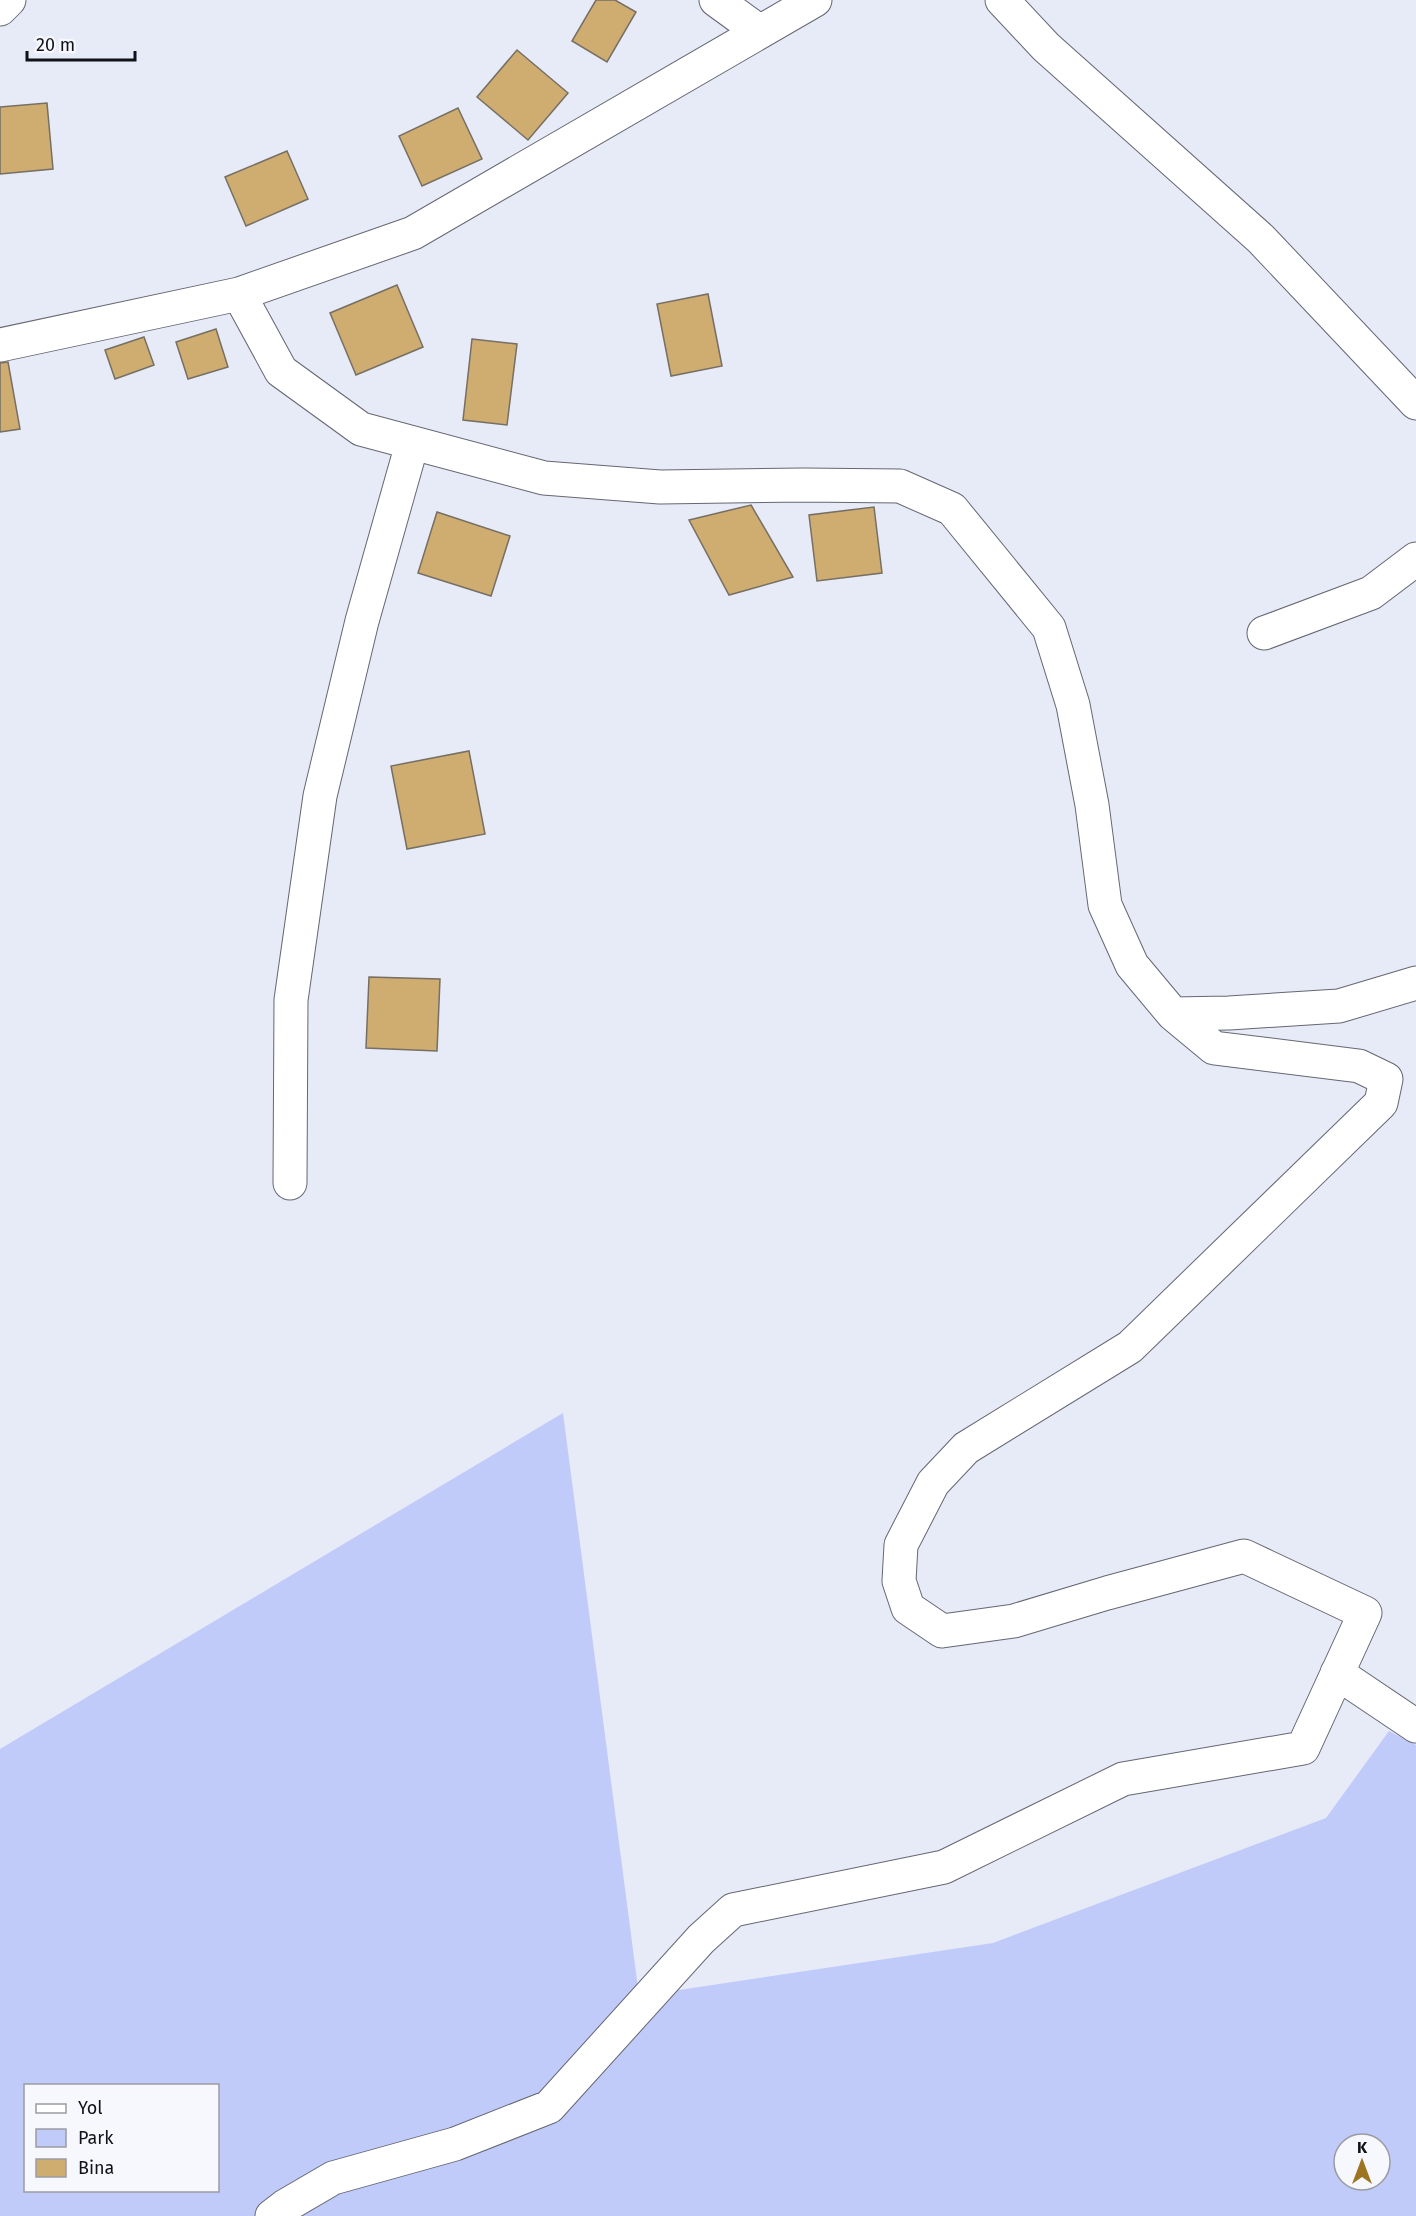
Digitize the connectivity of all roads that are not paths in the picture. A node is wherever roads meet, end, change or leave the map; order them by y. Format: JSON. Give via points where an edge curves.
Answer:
{"nodes":[{"id":1,"x":9,"y":0,"type":"edge"},
{"id":2,"x":717,"y":0,"type":"edge"},
{"id":3,"x":815,"y":0,"type":"edge"},
{"id":4,"x":1002,"y":0,"type":"edge"},
{"id":5,"x":0,"y":9,"type":"edge"},
{"id":6,"x":760,"y":32,"type":"junction"},
{"id":7,"x":239,"y":294,"type":"junction"},
{"id":8,"x":0,"y":345,"type":"edge"},
{"id":9,"x":1416,"y":403,"type":"edge"},
{"id":10,"x":412,"y":444,"type":"junction"},
{"id":11,"x":1416,"y":559,"type":"edge"},
{"id":12,"x":1264,"y":633,"type":"dead end"},
{"id":13,"x":1416,"y":983,"type":"edge"},
{"id":14,"x":1173,"y":1014,"type":"junction"},
{"id":15,"x":290,"y":1183,"type":"dead end"},
{"id":16,"x":1337,"y":1673,"type":"junction"},
{"id":17,"x":1416,"y":1726,"type":"edge"},
{"id":18,"x":272,"y":2216,"type":"edge"}],
"edges":[{"from":1,"to":5,"type":"street"},
{"from":2,"to":6,"type":"street"},
{"from":3,"to":6,"type":"street"},
{"from":4,"to":9,"type":"street","via":[[1046,47],[1261,239]]},
{"from":6,"to":7,"type":"street","via":[[413,233]]},
{"from":7,"to":8,"type":"street"},
{"from":7,"to":10,"type":"street","via":[[281,371],[361,429]]},
{"from":10,"to":14,"type":"street","via":[[544,478],[660,487],[900,486],[952,509],[1048,628],[1073,705],[1105,905],[1132,965]]},
{"from":10,"to":15,"type":"street","via":[[362,621],[320,796],[291,1000]]},
{"from":11,"to":12,"type":"street","via":[[1371,593]]},
{"from":13,"to":14,"type":"street","via":[[1339,1006]]},
{"from":14,"to":16,"type":"street","via":[[1214,1048],[1359,1066],[1386,1079],[1381,1103],[1130,1347],[966,1448],[933,1483],[901,1545],[899,1581],[908,1608],[942,1631],[1014,1621],[1244,1556],[1365,1613]]},
{"from":16,"to":17,"type":"street"},
{"from":16,"to":18,"type":"street","via":[[1303,1749],[1124,1779],[944,1867],[733,1910],[701,1939],[549,2107],[455,2144],[333,2178]]}]}
